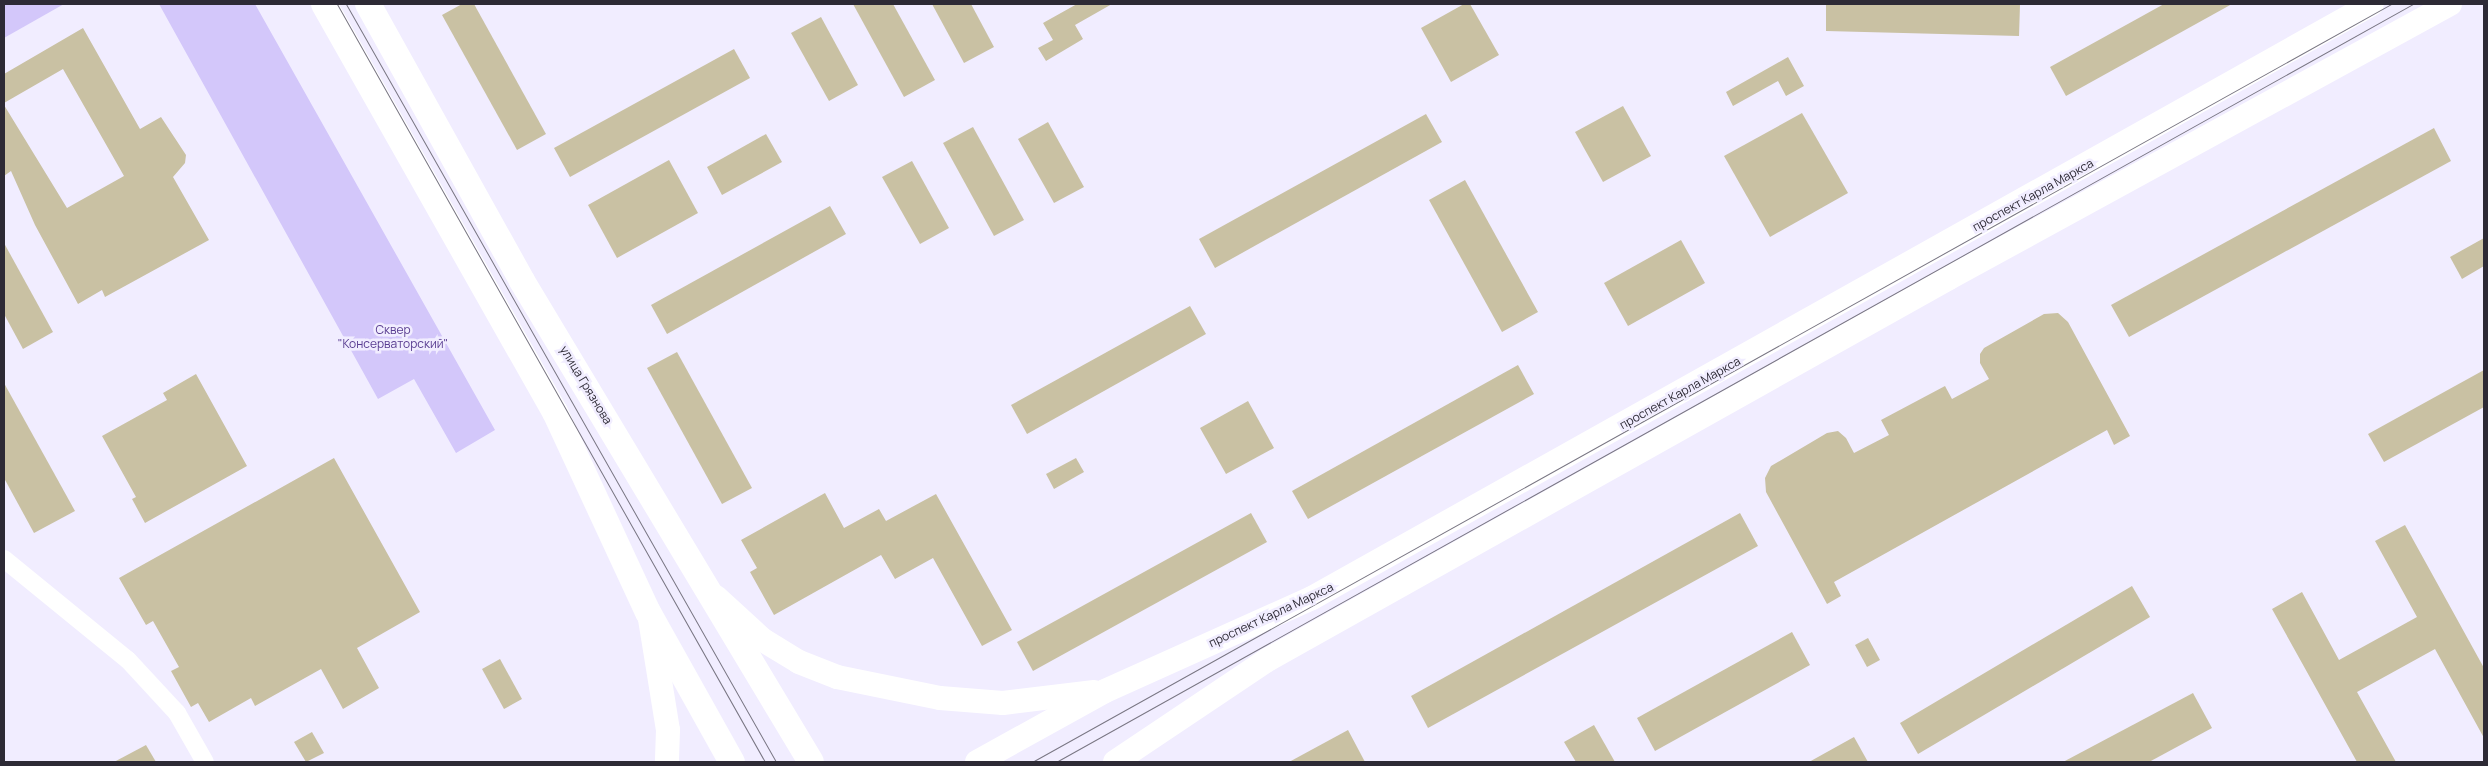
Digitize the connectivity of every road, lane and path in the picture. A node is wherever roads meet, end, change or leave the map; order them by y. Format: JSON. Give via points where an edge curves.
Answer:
{"nodes":[{"id":1,"x":324,"y":4,"type":"edge"},
{"id":2,"x":368,"y":4,"type":"edge"},
{"id":3,"x":2372,"y":4,"type":"edge"},
{"id":4,"x":2450,"y":4,"type":"edge"},
{"id":5,"x":4,"y":560,"type":"edge"},
{"id":6,"x":710,"y":590,"type":"junction"},
{"id":7,"x":648,"y":612,"type":"junction"},
{"id":8,"x":1106,"y":691,"type":"junction"},
{"id":9,"x":205,"y":762,"type":"edge"},
{"id":10,"x":667,"y":762,"type":"edge"},
{"id":11,"x":732,"y":762,"type":"edge"},
{"id":12,"x":811,"y":762,"type":"edge"},
{"id":13,"x":977,"y":762,"type":"edge"},
{"id":14,"x":1115,"y":762,"type":"edge"}],
"edges":[{"from":1,"to":7,"type":"main road","via":[[555,412]]},
{"from":2,"to":6,"type":"main road","name":"улица Грязнова","via":[[522,281]]},
{"from":3,"to":8,"type":"main road","name":"проспект Карла Маркса","via":[[1312,598]]},
{"from":4,"to":14,"type":"main road","via":[[1949,278],[1269,659]]},
{"from":5,"to":9,"type":"street","via":[[128,660],[177,713]]},
{"from":6,"to":8,"type":"main road","via":[[763,640],[799,662],[837,676],[940,698],[1003,703]]},
{"from":6,"to":12,"type":"main road","name":"улица Грязнова"},
{"from":7,"to":10,"type":"main road","via":[[668,730]]},
{"from":7,"to":11,"type":"main road"},
{"from":8,"to":13,"type":"main road","name":"проспект Карла Маркса"}]}
